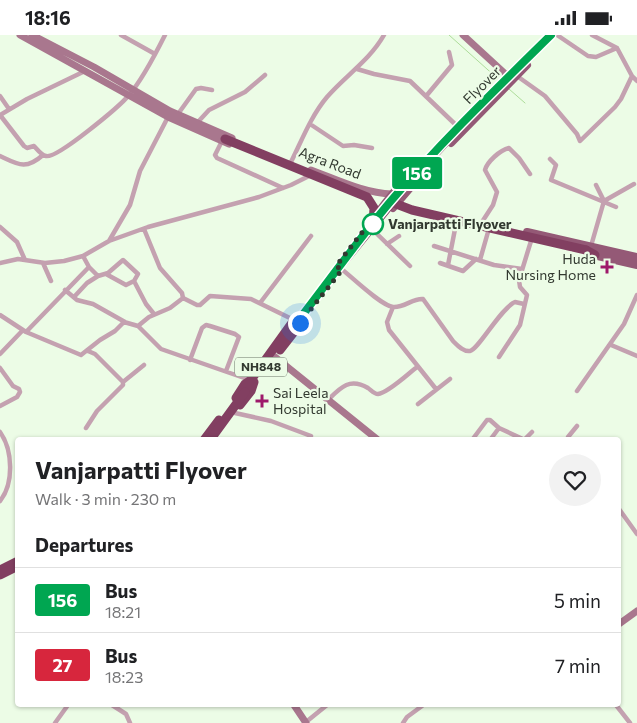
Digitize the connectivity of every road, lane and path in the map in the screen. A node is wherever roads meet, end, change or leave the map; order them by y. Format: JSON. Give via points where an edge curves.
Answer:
{"nodes":[{"id":1,"x":20,"y":35,"type":"edge"},
{"id":2,"x":32,"y":35,"type":"edge"},
{"id":3,"x":122,"y":35,"type":"edge"},
{"id":4,"x":165,"y":35,"type":"edge"},
{"id":5,"x":384,"y":35,"type":"edge"},
{"id":6,"x":463,"y":35,"type":"edge"},
{"id":7,"x":546,"y":35,"type":"edge"},
{"id":8,"x":551,"y":35,"type":"edge"},
{"id":9,"x":556,"y":35,"type":"edge"},
{"id":10,"x":592,"y":35,"type":"edge"},
{"id":11,"x":617,"y":48,"type":"junction"},
{"id":12,"x":449,"y":52,"type":"dead end"},
{"id":13,"x":155,"y":54,"type":"junction"},
{"id":14,"x":94,"y":67,"type":"junction"},
{"id":15,"x":357,"y":69,"type":"junction"},
{"id":16,"x":86,"y":71,"type":"junction"},
{"id":17,"x":506,"y":74,"type":"junction"},
{"id":18,"x":265,"y":75,"type":"dead end"},
{"id":19,"x":632,"y":76,"type":"junction"},
{"id":20,"x":514,"y":78,"type":"junction"},
{"id":21,"x":637,"y":81,"type":"edge"},
{"id":22,"x":212,"y":90,"type":"dead end"},
{"id":23,"x":131,"y":92,"type":"junction"},
{"id":24,"x":427,"y":95,"type":"junction"},
{"id":25,"x":0,"y":96,"type":"edge"},
{"id":26,"x":9,"y":109,"type":"junction"},
{"id":27,"x":169,"y":114,"type":"junction"},
{"id":28,"x":0,"y":115,"type":"edge"},
{"id":29,"x":178,"y":115,"type":"junction"},
{"id":30,"x":197,"y":123,"type":"junction"},
{"id":31,"x":310,"y":124,"type":"junction"},
{"id":32,"x":457,"y":125,"type":"junction"},
{"id":33,"x":222,"y":140,"type":"junction"},
{"id":34,"x":372,"y":148,"type":"dead end"},
{"id":35,"x":43,"y":155,"type":"junction"},
{"id":36,"x":0,"y":156,"type":"edge"},
{"id":37,"x":550,"y":159,"type":"dead end"},
{"id":38,"x":291,"y":161,"type":"junction"},
{"id":39,"x":309,"y":172,"type":"junction"},
{"id":40,"x":530,"y":174,"type":"dead end"},
{"id":41,"x":634,"y":184,"type":"dead end"},
{"id":42,"x":596,"y":185,"type":"dead end"},
{"id":43,"x":283,"y":188,"type":"junction"},
{"id":44,"x":604,"y":201,"type":"junction"},
{"id":45,"x":391,"y":202,"type":"junction"},
{"id":46,"x":616,"y":207,"type":"dead end"},
{"id":47,"x":482,"y":222,"type":"junction"},
{"id":48,"x":456,"y":224,"type":"junction"},
{"id":49,"x":0,"y":227,"type":"edge"},
{"id":50,"x":373,"y":228,"type":"junction"},
{"id":51,"x":144,"y":229,"type":"junction"},
{"id":52,"x":488,"y":231,"type":"junction"},
{"id":53,"x":311,"y":236,"type":"dead end"},
{"id":54,"x":399,"y":236,"type":"dead end"},
{"id":55,"x":109,"y":241,"type":"junction"},
{"id":56,"x":531,"y":241,"type":"junction"},
{"id":57,"x":387,"y":244,"type":"junction"},
{"id":58,"x":434,"y":246,"type":"dead end"},
{"id":59,"x":591,"y":250,"type":"junction"},
{"id":60,"x":451,"y":251,"type":"junction"},
{"id":61,"x":83,"y":256,"type":"junction"},
{"id":62,"x":637,"y":257,"type":"edge"},
{"id":63,"x":25,"y":260,"type":"junction"},
{"id":64,"x":478,"y":260,"type":"junction"},
{"id":65,"x":0,"y":263,"type":"edge"},
{"id":66,"x":44,"y":263,"type":"junction"},
{"id":67,"x":440,"y":263,"type":"dead end"},
{"id":68,"x":448,"y":265,"type":"junction"},
{"id":69,"x":637,"y":265,"type":"edge"},
{"id":70,"x":410,"y":266,"type":"dead end"},
{"id":71,"x":89,"y":267,"type":"junction"},
{"id":72,"x":340,"y":268,"type":"junction"},
{"id":73,"x":522,"y":269,"type":"junction"},
{"id":74,"x":106,"y":274,"type":"junction"},
{"id":75,"x":98,"y":276,"type":"junction"},
{"id":76,"x":51,"y":281,"type":"dead end"},
{"id":77,"x":134,"y":281,"type":"junction"},
{"id":78,"x":65,"y":290,"type":"junction"},
{"id":79,"x":637,"y":295,"type":"edge"},
{"id":80,"x":74,"y":297,"type":"junction"},
{"id":81,"x":183,"y":298,"type":"junction"},
{"id":82,"x":260,"y":303,"type":"junction"},
{"id":83,"x":524,"y":304,"type":"junction"},
{"id":84,"x":393,"y":307,"type":"junction"},
{"id":85,"x":154,"y":314,"type":"junction"},
{"id":86,"x":0,"y":315,"type":"edge"},
{"id":87,"x":298,"y":319,"type":"junction"},
{"id":88,"x":125,"y":322,"type":"junction"},
{"id":89,"x":138,"y":326,"type":"junction"},
{"id":90,"x":24,"y":331,"type":"junction"},
{"id":91,"x":611,"y":345,"type":"junction"},
{"id":92,"x":88,"y":351,"type":"junction"},
{"id":93,"x":0,"y":354,"type":"edge"},
{"id":94,"x":273,"y":355,"type":"junction"},
{"id":95,"x":500,"y":357,"type":"dead end"},
{"id":96,"x":637,"y":357,"type":"edge"},
{"id":97,"x":190,"y":360,"type":"junction"},
{"id":98,"x":144,"y":365,"type":"dead end"},
{"id":99,"x":0,"y":367,"type":"edge"},
{"id":100,"x":417,"y":367,"type":"junction"},
{"id":101,"x":226,"y":371,"type":"junction"},
{"id":102,"x":450,"y":379,"type":"dead end"},
{"id":103,"x":123,"y":382,"type":"junction"},
{"id":104,"x":250,"y":385,"type":"junction"},
{"id":105,"x":436,"y":389,"type":"junction"},
{"id":106,"x":577,"y":391,"type":"dead end"},
{"id":107,"x":328,"y":401,"type":"junction"},
{"id":108,"x":418,"y":404,"type":"dead end"},
{"id":109,"x":0,"y":406,"type":"edge"},
{"id":110,"x":234,"y":413,"type":"junction"},
{"id":111,"x":577,"y":426,"type":"dead end"},
{"id":112,"x":86,"y":428,"type":"dead end"},
{"id":113,"x":499,"y":428,"type":"junction"},
{"id":114,"x":0,"y":432,"type":"edge"},
{"id":115,"x":532,"y":432,"type":"dead end"},
{"id":116,"x":213,"y":437,"type":"edge"},
{"id":117,"x":310,"y":437,"type":"edge"},
{"id":118,"x":374,"y":437,"type":"edge"},
{"id":119,"x":474,"y":437,"type":"edge"},
{"id":120,"x":492,"y":437,"type":"edge"},
{"id":121,"x":518,"y":437,"type":"edge"},
{"id":122,"x":527,"y":437,"type":"edge"},
{"id":123,"x":568,"y":437,"type":"edge"},
{"id":124,"x":0,"y":501,"type":"edge"},
{"id":125,"x":621,"y":512,"type":"edge"},
{"id":126,"x":637,"y":534,"type":"edge"},
{"id":127,"x":8,"y":569,"type":"edge"},
{"id":128,"x":0,"y":579,"type":"edge"},
{"id":129,"x":637,"y":611,"type":"edge"},
{"id":130,"x":621,"y":623,"type":"edge"},
{"id":131,"x":67,"y":707,"type":"edge"},
{"id":132,"x":117,"y":707,"type":"edge"},
{"id":133,"x":296,"y":707,"type":"edge"},
{"id":134,"x":301,"y":707,"type":"edge"},
{"id":135,"x":324,"y":707,"type":"edge"},
{"id":136,"x":421,"y":707,"type":"edge"},
{"id":137,"x":617,"y":707,"type":"edge"},
{"id":138,"x":308,"y":722,"type":"edge"},
{"id":139,"x":55,"y":723,"type":"edge"},
{"id":140,"x":130,"y":723,"type":"edge"},
{"id":141,"x":403,"y":723,"type":"edge"},
{"id":142,"x":629,"y":723,"type":"edge"}],
"edges":[{"from":1,"to":16,"type":"main road","name":"Agra Road"},
{"from":2,"to":14,"type":"main road","name":"Agra Road"},
{"from":3,"to":13,"type":"street"},
{"from":4,"to":13,"type":"street"},
{"from":5,"to":15,"type":"street"},
{"from":6,"to":17,"type":"main road"},
{"from":7,"to":17,"type":"main road"},
{"from":8,"to":45,"type":"highway","name":"Flyover","number":"NH848","bridge":true,"via":[[465,121]]},
{"from":9,"to":11,"type":"street","via":[[588,56]]},
{"from":9,"to":20,"type":"main road"},
{"from":10,"to":11,"type":"street"},
{"from":11,"to":19,"type":"street"},
{"from":12,"to":24,"type":"street","via":[[452,65]]},
{"from":13,"to":23,"type":"street"},
{"from":14,"to":16,"type":"street"},
{"from":14,"to":23,"type":"main road","name":"Agra Road"},
{"from":15,"to":24,"type":"street","via":[[406,79]]},
{"from":15,"to":31,"type":"street","via":[[327,97]]},
{"from":16,"to":23,"type":"main road","name":"Agra Road"},
{"from":16,"to":26,"type":"street"},
{"from":17,"to":20,"type":"main road"},
{"from":17,"to":32,"type":"main road"},
{"from":18,"to":30,"type":"street","via":[[245,92],[209,110]]},
{"from":19,"to":20,"type":"street","via":[[615,107],[580,141],[545,96]]},
{"from":19,"to":21,"type":"street"},
{"from":20,"to":45,"type":"main road"},
{"from":22,"to":29,"type":"street","via":[[196,89]]},
{"from":23,"to":27,"type":"main road","name":"Agra Road"},
{"from":23,"to":35,"type":"street","via":[[75,141],[52,155]]},
{"from":24,"to":32,"type":"street"},
{"from":25,"to":26,"type":"street"},
{"from":26,"to":28,"type":"street"},
{"from":27,"to":29,"type":"main road","name":"Agra Road"},
{"from":27,"to":33,"type":"main road","name":"Agra Road"},
{"from":27,"to":55,"type":"street","via":[[140,171],[130,205]]},
{"from":28,"to":35,"type":"street","via":[[24,146],[34,145]]},
{"from":29,"to":30,"type":"main road","name":"Agra Road"},
{"from":30,"to":38,"type":"main road","name":"Agra Road"},
{"from":31,"to":34,"type":"street","via":[[343,146]]},
{"from":31,"to":38,"type":"street"},
{"from":32,"to":45,"type":"main road"},
{"from":33,"to":39,"type":"main road","name":"Agra Road"},
{"from":33,"to":43,"type":"street","via":[[216,158]]},
{"from":33,"to":50,"type":"highway","bridge":true,"via":[[367,197],[374,208]]},
{"from":35,"to":36,"type":"street","via":[[25,165]]},
{"from":37,"to":44,"type":"street","via":[[556,165],[551,180]]},
{"from":38,"to":39,"type":"main road","name":"Agra Road"},
{"from":39,"to":43,"type":"street"},
{"from":39,"to":45,"type":"main road","name":"Agra Road"},
{"from":39,"to":45,"type":"main road","name":"Agra Road","via":[[377,193]]},
{"from":40,"to":47,"type":"street","via":[[509,148],[487,165],[485,170],[497,192]]},
{"from":41,"to":44,"type":"street"},
{"from":42,"to":44,"type":"street"},
{"from":43,"to":51,"type":"street"},
{"from":44,"to":46,"type":"street"},
{"from":44,"to":59,"type":"street"},
{"from":45,"to":47,"type":"main road","name":"Agra Road"},
{"from":45,"to":48,"type":"main road","name":"Agra Road"},
{"from":45,"to":50,"type":"highway","name":"Flyover","number":"NH848","bridge":true},
{"from":45,"to":59,"type":"highway","bridge":true,"via":[[412,210]]},
{"from":45,"to":72,"type":"main road"},
{"from":47,"to":59,"type":"main road","name":"Agra Road"},
{"from":48,"to":52,"type":"main road","name":"Agra Road"},
{"from":48,"to":60,"type":"street"},
{"from":49,"to":63,"type":"street","via":[[17,242]]},
{"from":50,"to":57,"type":"street"},
{"from":50,"to":72,"type":"main road"},
{"from":50,"to":87,"type":"highway","name":"Flyover","number":"NH848","bridge":true},
{"from":51,"to":55,"type":"street"},
{"from":51,"to":81,"type":"street","via":[[160,268]]},
{"from":52,"to":56,"type":"main road","name":"Agra Road"},
{"from":52,"to":64,"type":"street"},
{"from":53,"to":82,"type":"street"},
{"from":54,"to":57,"type":"street"},
{"from":55,"to":61,"type":"street"},
{"from":56,"to":59,"type":"main road","name":"Agra Road"},
{"from":56,"to":73,"type":"street"},
{"from":57,"to":70,"type":"street"},
{"from":58,"to":60,"type":"street"},
{"from":59,"to":62,"type":"main road","name":"Agra Road"},
{"from":59,"to":69,"type":"main road","name":"Agra Road"},
{"from":60,"to":64,"type":"street"},
{"from":60,"to":68,"type":"street"},
{"from":61,"to":66,"type":"street"},
{"from":61,"to":71,"type":"street"},
{"from":63,"to":65,"type":"street"},
{"from":63,"to":66,"type":"street"},
{"from":64,"to":68,"type":"street","via":[[463,271]]},
{"from":64,"to":73,"type":"street"},
{"from":66,"to":76,"type":"street"},
{"from":67,"to":68,"type":"street"},
{"from":71,"to":75,"type":"street"},
{"from":71,"to":78,"type":"street"},
{"from":72,"to":84,"type":"street"},
{"from":72,"to":87,"type":"main road"},
{"from":73,"to":83,"type":"street","via":[[518,280],[527,295]]},
{"from":74,"to":75,"type":"street"},
{"from":74,"to":77,"type":"street","via":[[126,285]]},
{"from":74,"to":77,"type":"street","via":[[123,260],[138,274]]},
{"from":75,"to":80,"type":"street"},
{"from":77,"to":85,"type":"street"},
{"from":78,"to":80,"type":"street"},
{"from":78,"to":90,"type":"street","via":[[53,306]]},
{"from":79,"to":91,"type":"street"},
{"from":80,"to":88,"type":"street"},
{"from":81,"to":82,"type":"street","via":[[197,305],[210,296],[244,298]]},
{"from":81,"to":85,"type":"street"},
{"from":82,"to":87,"type":"street"},
{"from":83,"to":84,"type":"street","via":[[516,301],[510,304],[476,346],[468,351],[458,347],[423,299]]},
{"from":83,"to":95,"type":"street","via":[[520,325]]},
{"from":84,"to":100,"type":"street","via":[[387,322],[389,330]]},
{"from":85,"to":89,"type":"street"},
{"from":86,"to":90,"type":"street"},
{"from":87,"to":94,"type":"highway","number":"NH848"},
{"from":88,"to":89,"type":"street"},
{"from":88,"to":92,"type":"street"},
{"from":89,"to":97,"type":"street","via":[[161,349]]},
{"from":90,"to":92,"type":"street","via":[[81,355]]},
{"from":90,"to":93,"type":"street"},
{"from":91,"to":96,"type":"street"},
{"from":91,"to":106,"type":"street"},
{"from":92,"to":103,"type":"street"},
{"from":94,"to":104,"type":"highway","number":"NH848"},
{"from":94,"to":107,"type":"main road"},
{"from":97,"to":101,"type":"street"},
{"from":97,"to":101,"type":"street","via":[[206,325],[239,337]]},
{"from":98,"to":103,"type":"street"},
{"from":99,"to":109,"type":"street","via":[[20,392]]},
{"from":100,"to":105,"type":"street"},
{"from":100,"to":107,"type":"street","via":[[381,393],[356,383],[342,387]]},
{"from":101,"to":104,"type":"street"},
{"from":102,"to":105,"type":"street"},
{"from":103,"to":112,"type":"street"},
{"from":104,"to":110,"type":"highway","number":"NH848","via":[[251,391]]},
{"from":104,"to":116,"type":"highway","bridge":true},
{"from":104,"to":116,"type":"highway","number":"NH848","via":[[246,384]]},
{"from":105,"to":108,"type":"street"},
{"from":107,"to":118,"type":"main road"},
{"from":110,"to":116,"type":"highway","number":"NH848"},
{"from":110,"to":117,"type":"street","via":[[271,421]]},
{"from":111,"to":123,"type":"street"},
{"from":113,"to":119,"type":"street","via":[[487,420]]},
{"from":113,"to":120,"type":"street"},
{"from":113,"to":121,"type":"street"},
{"from":114,"to":124,"type":"street","via":[[8,449],[9,480]]},
{"from":115,"to":122,"type":"street"},
{"from":125,"to":126,"type":"street"},
{"from":127,"to":128,"type":"highway"},
{"from":129,"to":130,"type":"main road"},
{"from":131,"to":139,"type":"street"},
{"from":132,"to":140,"type":"street"},
{"from":133,"to":138,"type":"main road"},
{"from":134,"to":138,"type":"main road"},
{"from":135,"to":138,"type":"street"},
{"from":136,"to":141,"type":"street"},
{"from":137,"to":142,"type":"street"}]}
